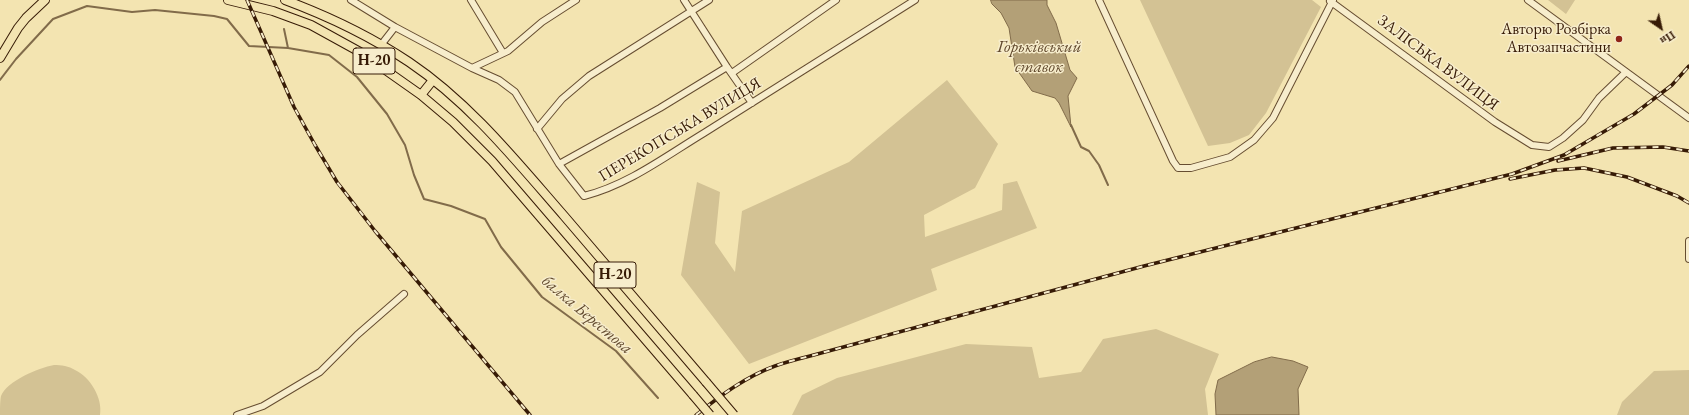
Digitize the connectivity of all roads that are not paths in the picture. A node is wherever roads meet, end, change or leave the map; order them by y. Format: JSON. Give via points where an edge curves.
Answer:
{"nodes":[{"id":1,"x":45,"y":0,"type":"edge"},
{"id":2,"x":228,"y":0,"type":"edge"},
{"id":3,"x":285,"y":0,"type":"edge"},
{"id":4,"x":351,"y":0,"type":"edge"},
{"id":5,"x":471,"y":0,"type":"edge"},
{"id":6,"x":576,"y":0,"type":"edge"},
{"id":7,"x":684,"y":0,"type":"edge"},
{"id":8,"x":709,"y":0,"type":"edge"},
{"id":9,"x":836,"y":0,"type":"edge"},
{"id":10,"x":915,"y":0,"type":"edge"},
{"id":11,"x":1099,"y":0,"type":"edge"},
{"id":12,"x":1332,"y":0,"type":"edge"},
{"id":13,"x":1528,"y":0,"type":"edge"},
{"id":14,"x":690,"y":11,"type":"junction"},
{"id":15,"x":395,"y":27,"type":"junction"},
{"id":16,"x":381,"y":45,"type":"junction"},
{"id":17,"x":503,"y":53,"type":"junction"},
{"id":18,"x":0,"y":58,"type":"edge"},
{"id":19,"x":726,"y":67,"type":"junction"},
{"id":20,"x":472,"y":68,"type":"junction"},
{"id":21,"x":1626,"y":72,"type":"junction"},
{"id":22,"x":732,"y":73,"type":"junction"},
{"id":23,"x":433,"y":80,"type":"junction"},
{"id":24,"x":421,"y":95,"type":"junction"},
{"id":25,"x":752,"y":103,"type":"junction"},
{"id":26,"x":1689,"y":118,"type":"edge"},
{"id":27,"x":537,"y":128,"type":"junction"},
{"id":28,"x":559,"y":164,"type":"junction"},
{"id":29,"x":1689,"y":241,"type":"edge"},
{"id":30,"x":1689,"y":258,"type":"edge"},
{"id":31,"x":404,"y":294,"type":"dead end"},
{"id":32,"x":237,"y":415,"type":"edge"},
{"id":33,"x":710,"y":415,"type":"edge"},
{"id":34,"x":734,"y":415,"type":"edge"}],
"edges":[{"from":1,"to":18,"type":"main road","via":[[18,28]]},
{"from":2,"to":24,"type":"main road","number":"Н-20","via":[[273,11],[311,25],[366,56]]},
{"from":3,"to":16,"type":"main road","number":"Н-20","via":[[330,18]]},
{"from":4,"to":15,"type":"street","name":"ПЕРЕКОПСЬКА ВУЛИЦЯ"},
{"from":5,"to":17,"type":"street"},
{"from":6,"to":17,"type":"street","via":[[542,22]]},
{"from":7,"to":14,"type":"street"},
{"from":8,"to":14,"type":"street"},
{"from":9,"to":22,"type":"street"},
{"from":10,"to":25,"type":"street","name":"ПЕРЕКОПСЬКА ВУЛИЦЯ"},
{"from":11,"to":12,"type":"street","via":[[1178,168],[1191,168],[1230,157],[1254,140],[1273,118]]},
{"from":12,"to":21,"type":"street","name":"ЗАЛІСЬКА ВУЛИЦЯ","via":[[1495,122],[1532,145],[1549,147],[1562,138],[1583,120],[1599,98]]},
{"from":13,"to":21,"type":"street"},
{"from":14,"to":19,"type":"street"},
{"from":14,"to":27,"type":"street","via":[[590,76],[562,99]]},
{"from":15,"to":16,"type":"street"},
{"from":15,"to":20,"type":"street","name":"ПЕРЕКОПСЬКА ВУЛИЦЯ"},
{"from":16,"to":23,"type":"main road","number":"Н-20"},
{"from":17,"to":20,"type":"street"},
{"from":19,"to":22,"type":"street"},
{"from":19,"to":28,"type":"street","via":[[660,108]]},
{"from":20,"to":27,"type":"street","name":"ПЕРЕКОПСЬКА ВУЛИЦЯ","via":[[498,80],[515,92]]},
{"from":21,"to":26,"type":"street"},
{"from":22,"to":25,"type":"street"},
{"from":23,"to":24,"type":"main road"},
{"from":23,"to":34,"type":"main road","number":"Н-20","bridge":true,"via":[[502,145]]},
{"from":24,"to":33,"type":"main road","number":"Н-20","bridge":true,"via":[[453,122],[492,161]]},
{"from":25,"to":28,"type":"street","name":"ПЕРЕКОПСЬКА ВУЛИЦЯ","via":[[603,192],[584,196]]},
{"from":27,"to":28,"type":"street","name":"ПЕРЕКОПСЬКА ВУЛИЦЯ"},
{"from":29,"to":30,"type":"street"},
{"from":31,"to":32,"type":"street","via":[[320,372],[262,406]]}]}
